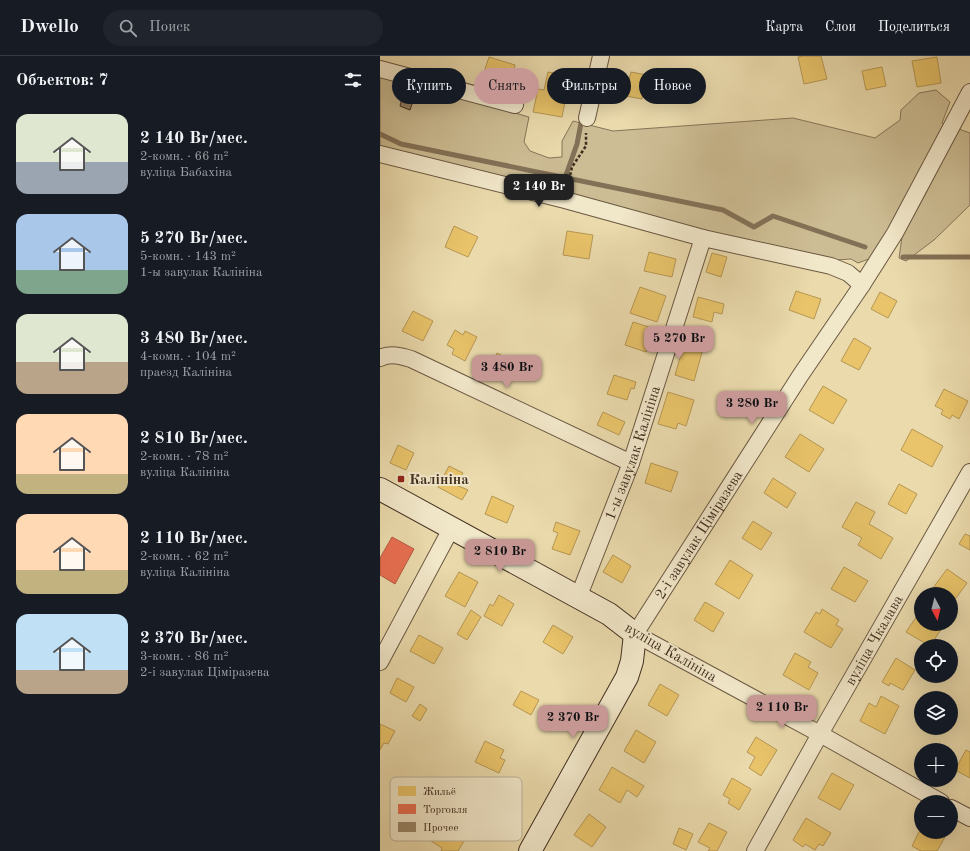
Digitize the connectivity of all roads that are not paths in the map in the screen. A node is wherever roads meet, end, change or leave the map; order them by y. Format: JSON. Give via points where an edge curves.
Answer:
{"nodes":[{"id":1,"x":601,"y":56,"type":"edge"},
{"id":2,"x":380,"y":69,"type":"edge"},
{"id":3,"x":970,"y":92,"type":"edge"},
{"id":4,"x":515,"y":105,"type":"dead end"},
{"id":5,"x":587,"y":118,"type":"road end"},
{"id":6,"x":380,"y":154,"type":"edge"},
{"id":7,"x":703,"y":238,"type":"junction"},
{"id":8,"x":862,"y":286,"type":"junction"},
{"id":9,"x":380,"y":358,"type":"edge"},
{"id":10,"x":631,"y":463,"type":"junction"},
{"id":11,"x":970,"y":472,"type":"edge"},
{"id":12,"x":380,"y":489,"type":"edge"},
{"id":13,"x":452,"y":527,"type":"junction"},
{"id":14,"x":578,"y":598,"type":"junction"},
{"id":15,"x":635,"y":634,"type":"junction"},
{"id":16,"x":380,"y":662,"type":"edge"},
{"id":17,"x":820,"y":734,"type":"junction"},
{"id":18,"x":929,"y":795,"type":"edge"},
{"id":19,"x":958,"y":812,"type":"edge"},
{"id":20,"x":970,"y":818,"type":"edge"},
{"id":21,"x":530,"y":851,"type":"edge"},
{"id":22,"x":756,"y":851,"type":"edge"}],
"edges":[{"from":1,"to":5,"type":"street"},
{"from":2,"to":4,"type":"street"},
{"from":3,"to":8,"type":"street","name":"2-і завулак Ціміразева","via":[[895,233]]},
{"from":6,"to":7,"type":"street","via":[[565,200]]},
{"from":7,"to":8,"type":"street","via":[[831,266],[848,273]]},
{"from":7,"to":10,"type":"street","name":"1-ы завулак Калініна"},
{"from":8,"to":15,"type":"street","name":"2-і завулак Ціміразева","via":[[800,376]]},
{"from":9,"to":10,"type":"street","via":[[398,355],[411,358]]},
{"from":10,"to":14,"type":"street","name":"1-ы завулак Калініна"},
{"from":11,"to":17,"type":"street","name":"вуліца Чкалава"},
{"from":12,"to":13,"type":"street","name":"вуліца Калініна"},
{"from":13,"to":14,"type":"street","name":"вуліца Калініна"},
{"from":13,"to":16,"type":"street"},
{"from":14,"to":15,"type":"street","name":"вуліца Калініна","via":[[608,614]]},
{"from":15,"to":17,"type":"street","name":"вуліца Калініна"},
{"from":15,"to":21,"type":"street","name":"2-і завулак Ціміразева","via":[[627,677]]},
{"from":17,"to":18,"type":"street","name":"вуліца Калініна"},
{"from":17,"to":22,"type":"street","name":"вуліца Чкалава"},
{"from":19,"to":20,"type":"street"}]}
